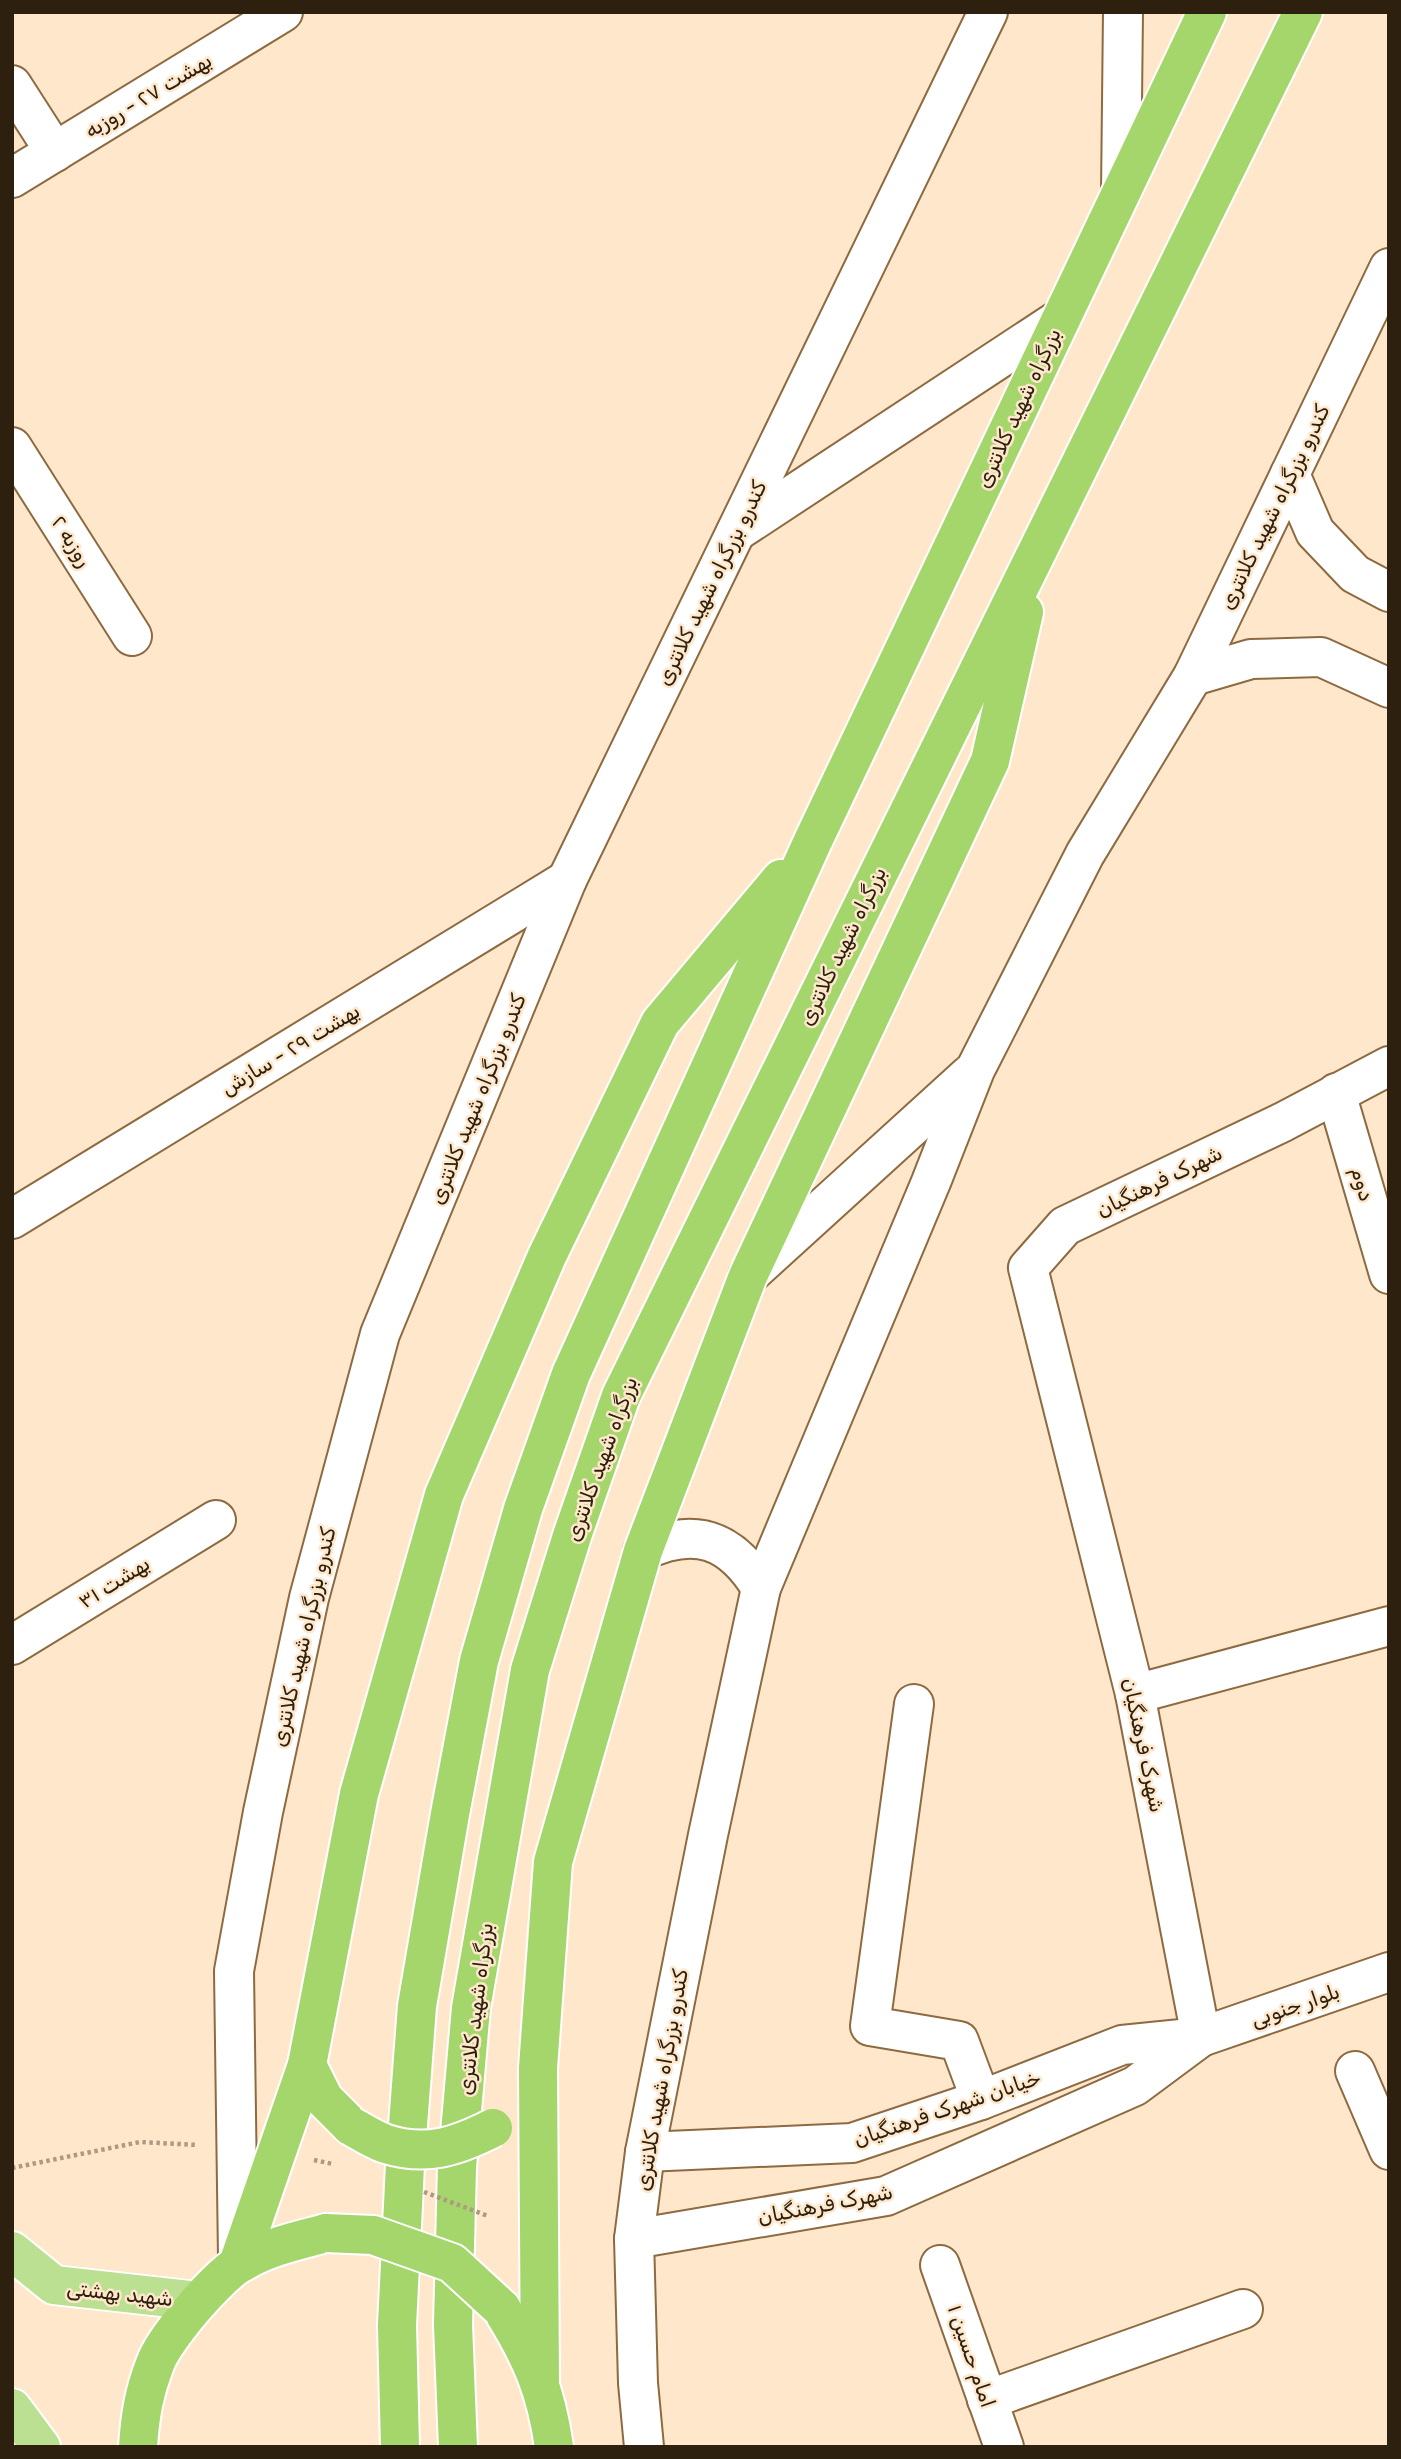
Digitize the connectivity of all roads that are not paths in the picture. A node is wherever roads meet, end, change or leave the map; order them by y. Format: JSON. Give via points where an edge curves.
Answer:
{"nodes":[{"id":1,"x":283,"y":12,"type":"edge"},
{"id":2,"x":988,"y":12,"type":"edge"},
{"id":3,"x":1123,"y":12,"type":"edge"},
{"id":4,"x":1207,"y":12,"type":"edge"},
{"id":5,"x":1303,"y":12,"type":"edge"},
{"id":6,"x":12,"y":85,"type":"edge"},
{"id":7,"x":55,"y":152,"type":"junction"},
{"id":8,"x":12,"y":178,"type":"edge"},
{"id":9,"x":1121,"y":192,"type":"junction"},
{"id":10,"x":1389,"y":268,"type":"edge"},
{"id":11,"x":1060,"y":318,"type":"junction"},
{"id":12,"x":12,"y":447,"type":"edge"},
{"id":13,"x":1290,"y":474,"type":"junction"},
{"id":14,"x":736,"y":532,"type":"junction"},
{"id":15,"x":1037,"y":553,"type":"junction"},
{"id":16,"x":1389,"y":592,"type":"edge"},
{"id":17,"x":132,"y":636,"type":"dead end"},
{"id":18,"x":1193,"y":676,"type":"junction"},
{"id":19,"x":1389,"y":688,"type":"edge"},
{"id":20,"x":811,"y":843,"type":"junction"},
{"id":21,"x":567,"y":880,"type":"junction"},
{"id":22,"x":1389,"y":1066,"type":"edge"},
{"id":23,"x":975,"y":1070,"type":"junction"},
{"id":24,"x":1336,"y":1093,"type":"junction"},
{"id":25,"x":12,"y":1219,"type":"edge"},
{"id":26,"x":1389,"y":1275,"type":"edge"},
{"id":27,"x":748,"y":1276,"type":"junction"},
{"id":28,"x":216,"y":1520,"type":"dead end"},
{"id":29,"x":643,"y":1552,"type":"junction"},
{"id":30,"x":761,"y":1588,"type":"junction"},
{"id":31,"x":1389,"y":1626,"type":"edge"},
{"id":32,"x":12,"y":1645,"type":"edge"},
{"id":33,"x":1135,"y":1694,"type":"junction"},
{"id":34,"x":914,"y":1704,"type":"dead end"},
{"id":35,"x":1389,"y":1972,"type":"edge"},
{"id":36,"x":1201,"y":2037,"type":"junction"},
{"id":37,"x":307,"y":2065,"type":"junction"},
{"id":38,"x":538,"y":2068,"type":"junction"},
{"id":39,"x":1354,"y":2071,"type":"dead end"},
{"id":40,"x":981,"y":2100,"type":"junction"},
{"id":41,"x":1389,"y":2150,"type":"edge"},
{"id":42,"x":645,"y":2152,"type":"junction"},
{"id":43,"x":634,"y":2239,"type":"junction"},
{"id":44,"x":12,"y":2251,"type":"edge"},
{"id":45,"x":239,"y":2264,"type":"junction"},
{"id":46,"x":940,"y":2265,"type":"dead end"},
{"id":47,"x":198,"y":2301,"type":"junction"},
{"id":48,"x":1243,"y":2309,"type":"dead end"},
{"id":49,"x":540,"y":2381,"type":"junction"},
{"id":50,"x":987,"y":2400,"type":"junction"},
{"id":51,"x":12,"y":2408,"type":"edge"},
{"id":52,"x":41,"y":2447,"type":"edge"},
{"id":53,"x":138,"y":2447,"type":"edge"},
{"id":54,"x":400,"y":2447,"type":"edge"},
{"id":55,"x":458,"y":2447,"type":"edge"},
{"id":56,"x":554,"y":2447,"type":"edge"},
{"id":57,"x":644,"y":2447,"type":"edge"},
{"id":58,"x":1004,"y":2447,"type":"edge"}],
"edges":[{"from":1,"to":7,"type":"street","name":"بهشت ۲۷ - روزبه"},
{"from":2,"to":14,"type":"street","name":"کندرو بزرگراه شهید کلانتری"},
{"from":3,"to":9,"type":"street"},
{"from":4,"to":9,"type":"highway","name":"بزرگراه شهید کلانتری"},
{"from":5,"to":15,"type":"highway","name":"بزرگراه شهید کلانتری"},
{"from":6,"to":7,"type":"street"},
{"from":7,"to":8,"type":"street","name":"بهشت ۲۷ - روزبه"},
{"from":9,"to":11,"type":"highway","name":"بزرگراه شهید کلانتری"},
{"from":10,"to":13,"type":"street","name":"کندرو بزرگراه شهید کلانتری"},
{"from":11,"to":14,"type":"street"},
{"from":11,"to":20,"type":"highway","name":"بزرگراه شهید کلانتری"},
{"from":12,"to":17,"type":"street","name":"۲ روزبه"},
{"from":13,"to":16,"type":"street","via":[[1315,532],[1355,574]]},
{"from":13,"to":18,"type":"street","name":"کندرو بزرگراه شهید کلانتری"},
{"from":14,"to":21,"type":"street","name":"کندرو بزرگراه شهید کلانتری"},
{"from":15,"to":27,"type":"highway","name":"بزرگراه شهید کلانتری","via":[[990,761]]},
{"from":15,"to":55,"type":"highway","name":"بزرگراه شهید کلانتری","via":[[621,1396],[530,1670],[471,2008],[457,2167],[453,2325]]},
{"from":18,"to":19,"type":"street","via":[[1251,659],[1321,657]]},
{"from":18,"to":23,"type":"street","name":"کندرو بزرگراه شهید کلانتری","via":[[1085,854]]},
{"from":20,"to":37,"type":"highway","name":"بزرگراه شهید کلانتری","via":[[660,1023],[547,1256],[444,1495],[359,1794]]},
{"from":20,"to":54,"type":"highway","name":"بزرگراه شهید کلانتری","via":[[571,1374],[523,1509],[479,1661],[418,2006],[398,2312]]},
{"from":21,"to":25,"type":"street","name":"بهشت ۲۹ - سازش"},
{"from":21,"to":45,"type":"street","name":"کندرو بزرگراه شهید کلانتری","via":[[380,1334],[309,1598],[234,1971]]},
{"from":22,"to":24,"type":"street","name":"شهرک فرهنگیان"},
{"from":23,"to":27,"type":"street"},
{"from":23,"to":30,"type":"street","name":"کندرو بزرگراه شهید کلانتری"},
{"from":24,"to":26,"type":"street","name":"دوم"},
{"from":24,"to":33,"type":"street","name":"شهرک فرهنگیان","via":[[1065,1226],[1028,1268]]},
{"from":27,"to":29,"type":"highway","name":"بزرگراه شهید کلانتری"},
{"from":28,"to":32,"type":"street","name":"بهشت ۳۱"},
{"from":29,"to":30,"type":"street","via":[[664,1541],[710,1542],[732,1551],[749,1567]]},
{"from":29,"to":38,"type":"highway","name":"بزرگراه شهید کلانتری","via":[[553,1861]]},
{"from":30,"to":42,"type":"street","name":"کندرو بزرگراه شهید کلانتری"},
{"from":31,"to":33,"type":"street"},
{"from":33,"to":36,"type":"street","name":"شهرک فرهنگیان"},
{"from":34,"to":40,"type":"street","via":[[870,2025],[959,2041]]},
{"from":35,"to":36,"type":"street","name":"بلوار جنوبی"},
{"from":36,"to":40,"type":"street","name":"خیابان شهرک فرهنگیان","via":[[1122,2045]]},
{"from":36,"to":43,"type":"street","name":"شهرک فرهنگیان","via":[[1135,2086],[886,2196]]},
{"from":37,"to":38,"type":"highway","bridge":true,"via":[[324,2099],[351,2126],[385,2144],[422,2150],[460,2145],[493,2128],[521,2102]]},
{"from":37,"to":45,"type":"highway","name":"بزرگراه شهید کلانتری"},
{"from":38,"to":49,"type":"highway","name":"بزرگراه شهید کلانتری"},
{"from":39,"to":41,"type":"street"},
{"from":40,"to":42,"type":"street","name":"خیابان شهرک فرهنگیان","via":[[852,2143]]},
{"from":42,"to":43,"type":"street","name":"کندرو بزرگراه شهید کلانتری"},
{"from":43,"to":57,"type":"street","name":"کندرو بزرگراه شهید کلانتری"},
{"from":44,"to":47,"type":"main road","name":"شهید بهشتی","via":[[54,2285]]},
{"from":45,"to":47,"type":"highway"},
{"from":45,"to":49,"type":"highway","bridge":true,"via":[[279,2245],[326,2233],[373,2235],[452,2263],[501,2308]]},
{"from":46,"to":50,"type":"street","name":"امام حسین ۱"},
{"from":47,"to":53,"type":"highway","via":[[156,2360],[140,2411]]},
{"from":48,"to":50,"type":"street"},
{"from":49,"to":56,"type":"highway"},
{"from":50,"to":58,"type":"street","name":"امام حسین ۱"},
{"from":51,"to":52,"type":"main road"}]}
